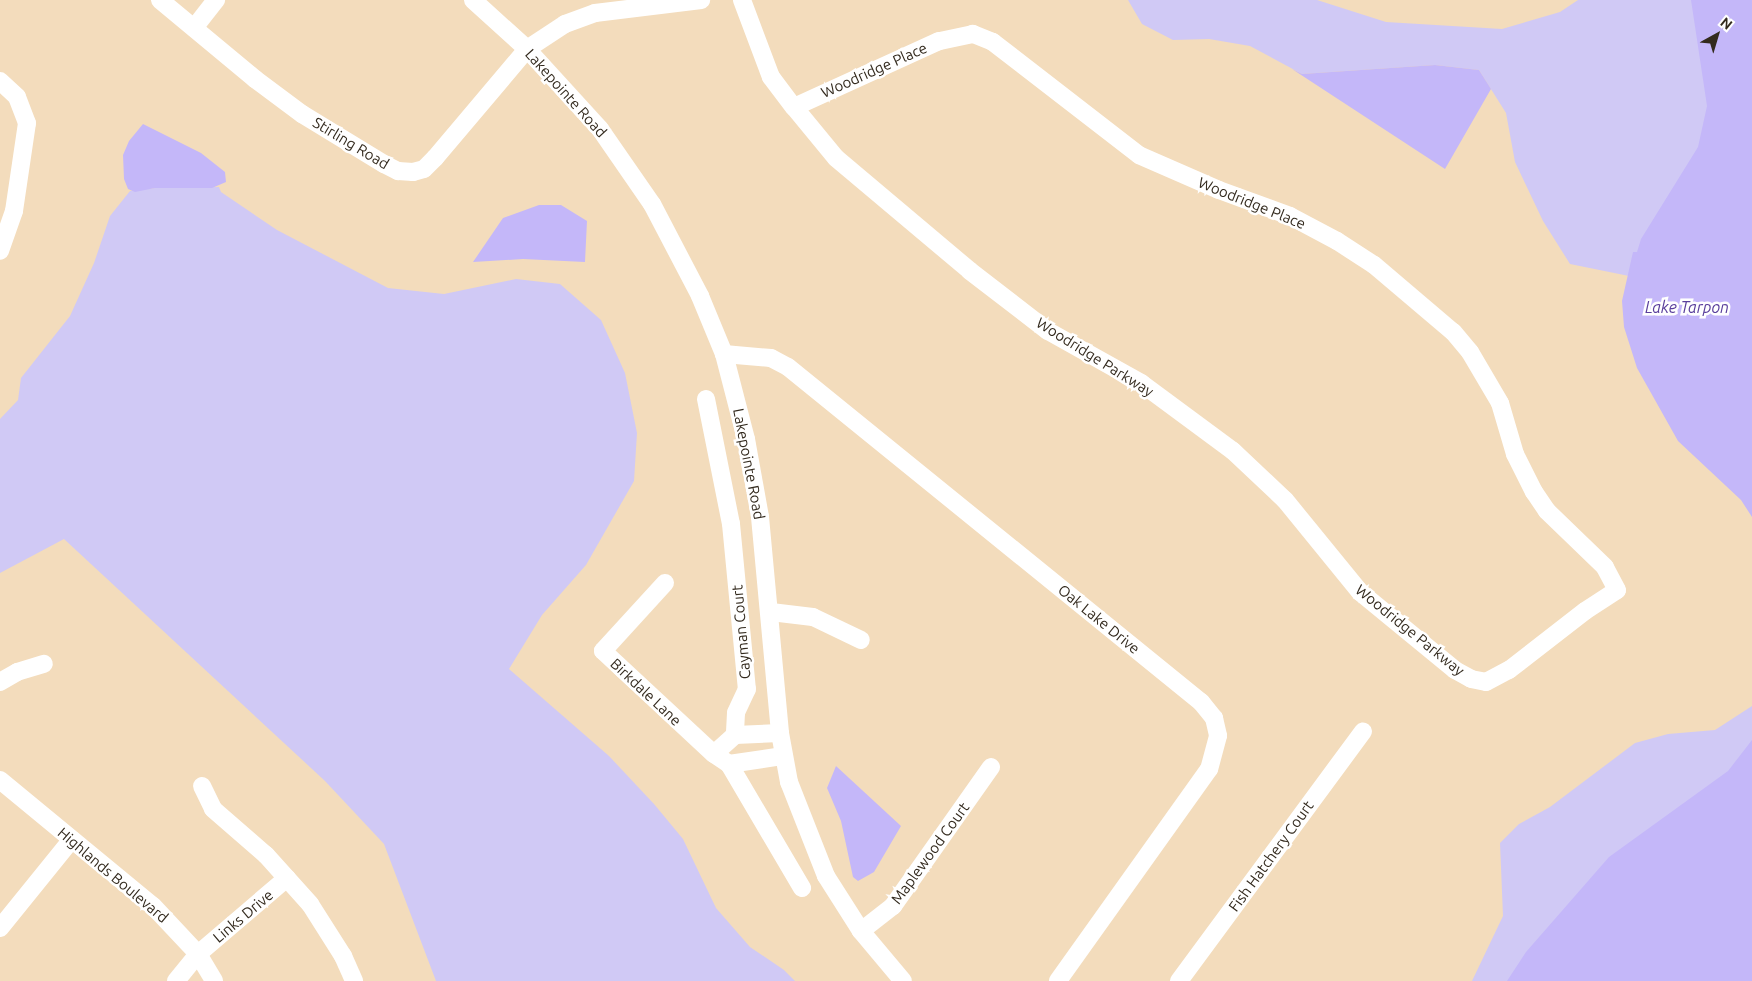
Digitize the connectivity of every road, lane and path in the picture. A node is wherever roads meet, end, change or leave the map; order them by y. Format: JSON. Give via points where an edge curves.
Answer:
{"nodes":[{"id":1,"x":160,"y":0,"type":"edge"},
{"id":2,"x":216,"y":0,"type":"edge"},
{"id":3,"x":473,"y":0,"type":"edge"},
{"id":4,"x":701,"y":0,"type":"edge"},
{"id":5,"x":742,"y":0,"type":"edge"},
{"id":6,"x":194,"y":28,"type":"junction"},
{"id":7,"x":527,"y":49,"type":"junction"},
{"id":8,"x":0,"y":80,"type":"edge"},
{"id":9,"x":794,"y":107,"type":"junction"},
{"id":10,"x":0,"y":251,"type":"edge"},
{"id":11,"x":724,"y":354,"type":"junction"},
{"id":12,"x":706,"y":399,"type":"dead end"},
{"id":13,"x":665,"y":583,"type":"dead end"},
{"id":14,"x":771,"y":612,"type":"junction"},
{"id":15,"x":861,"y":640,"type":"dead end"},
{"id":16,"x":44,"y":664,"type":"dead end"},
{"id":17,"x":0,"y":682,"type":"edge"},
{"id":18,"x":1486,"y":682,"type":"joint"},
{"id":19,"x":1363,"y":731,"type":"dead end"},
{"id":20,"x":780,"y":733,"type":"junction"},
{"id":21,"x":735,"y":734,"type":"junction"},
{"id":22,"x":783,"y":756,"type":"junction"},
{"id":23,"x":721,"y":759,"type":"junction"},
{"id":24,"x":991,"y":767,"type":"dead end"},
{"id":25,"x":0,"y":780,"type":"edge"},
{"id":26,"x":202,"y":786,"type":"dead end"},
{"id":27,"x":72,"y":839,"type":"junction"},
{"id":28,"x":287,"y":878,"type":"junction"},
{"id":29,"x":802,"y":888,"type":"dead end"},
{"id":30,"x":0,"y":928,"type":"edge"},
{"id":31,"x":861,"y":930,"type":"junction"},
{"id":32,"x":198,"y":954,"type":"junction"},
{"id":33,"x":176,"y":981,"type":"edge"},
{"id":34,"x":214,"y":981,"type":"edge"},
{"id":35,"x":354,"y":981,"type":"edge"},
{"id":36,"x":903,"y":981,"type":"edge"},
{"id":37,"x":1058,"y":981,"type":"edge"},
{"id":38,"x":1179,"y":981,"type":"edge"}],
"edges":[{"from":1,"to":6,"type":"street","name":"Stirling Road"},
{"from":2,"to":6,"type":"street"},
{"from":3,"to":7,"type":"street","name":"Lakepointe Road"},
{"from":4,"to":7,"type":"street","name":"Stirling Road","via":[[595,13],[565,24]]},
{"from":5,"to":9,"type":"street","name":"Woodridge Parkway","via":[[771,77]]},
{"from":6,"to":7,"type":"street","name":"Stirling Road","via":[[302,114],[398,171],[413,172],[430,164]]},
{"from":7,"to":11,"type":"street","name":"Lakepointe Road","via":[[600,130],[647,196],[676,246]]},
{"from":8,"to":10,"type":"street","via":[[17,97],[27,123],[14,211]]},
{"from":9,"to":18,"type":"street","name":"Woodridge Parkway","via":[[836,158],[970,271],[1048,331],[1141,383],[1233,451],[1285,500],[1360,592],[1455,670]]},
{"from":9,"to":18,"type":"street","name":"Woodridge Place","via":[[939,41],[973,34],[993,42],[1139,155],[1290,216],[1374,264],[1453,332],[1470,352],[1500,403],[1512,448],[1534,492],[1546,511],[1605,567],[1617,590],[1584,611],[1509,670]]},
{"from":11,"to":14,"type":"street","name":"Lakepointe Road","via":[[746,439]]},
{"from":11,"to":37,"type":"street","name":"Oak Lake Drive","via":[[771,358],[788,367],[1200,702],[1214,718],[1218,736],[1210,769]]},
{"from":12,"to":21,"type":"street","name":"Cayman Court","via":[[731,524],[747,689],[736,713]]},
{"from":13,"to":23,"type":"street","name":"Birkdale Lane","via":[[603,651]]},
{"from":14,"to":15,"type":"street","via":[[813,617]]},
{"from":14,"to":20,"type":"street","name":"Lakepointe Road"},
{"from":16,"to":17,"type":"street","via":[[16,672]]},
{"from":19,"to":38,"type":"street","name":"Fish Hatchery Court"},
{"from":20,"to":21,"type":"street"},
{"from":20,"to":22,"type":"street","name":"Lakepointe Road"},
{"from":21,"to":23,"type":"street"},
{"from":22,"to":23,"type":"street"},
{"from":22,"to":31,"type":"street","name":"Lakepointe Road","via":[[798,813],[826,876]]},
{"from":23,"to":29,"type":"street"},
{"from":24,"to":31,"type":"street","name":"Maplewood Court","via":[[893,906]]},
{"from":25,"to":27,"type":"street","name":"Highlands Boulevard"},
{"from":26,"to":28,"type":"street","via":[[213,809],[266,855]]},
{"from":27,"to":30,"type":"street"},
{"from":27,"to":32,"type":"street","name":"Highlands Boulevard","via":[[153,906]]},
{"from":28,"to":32,"type":"street","name":"Links Drive"},
{"from":28,"to":35,"type":"street","via":[[327,929]]},
{"from":31,"to":36,"type":"street","name":"Lakepointe Road"},
{"from":32,"to":33,"type":"street","name":"Links Drive"},
{"from":32,"to":34,"type":"street","name":"Highlands Boulevard"}]}
